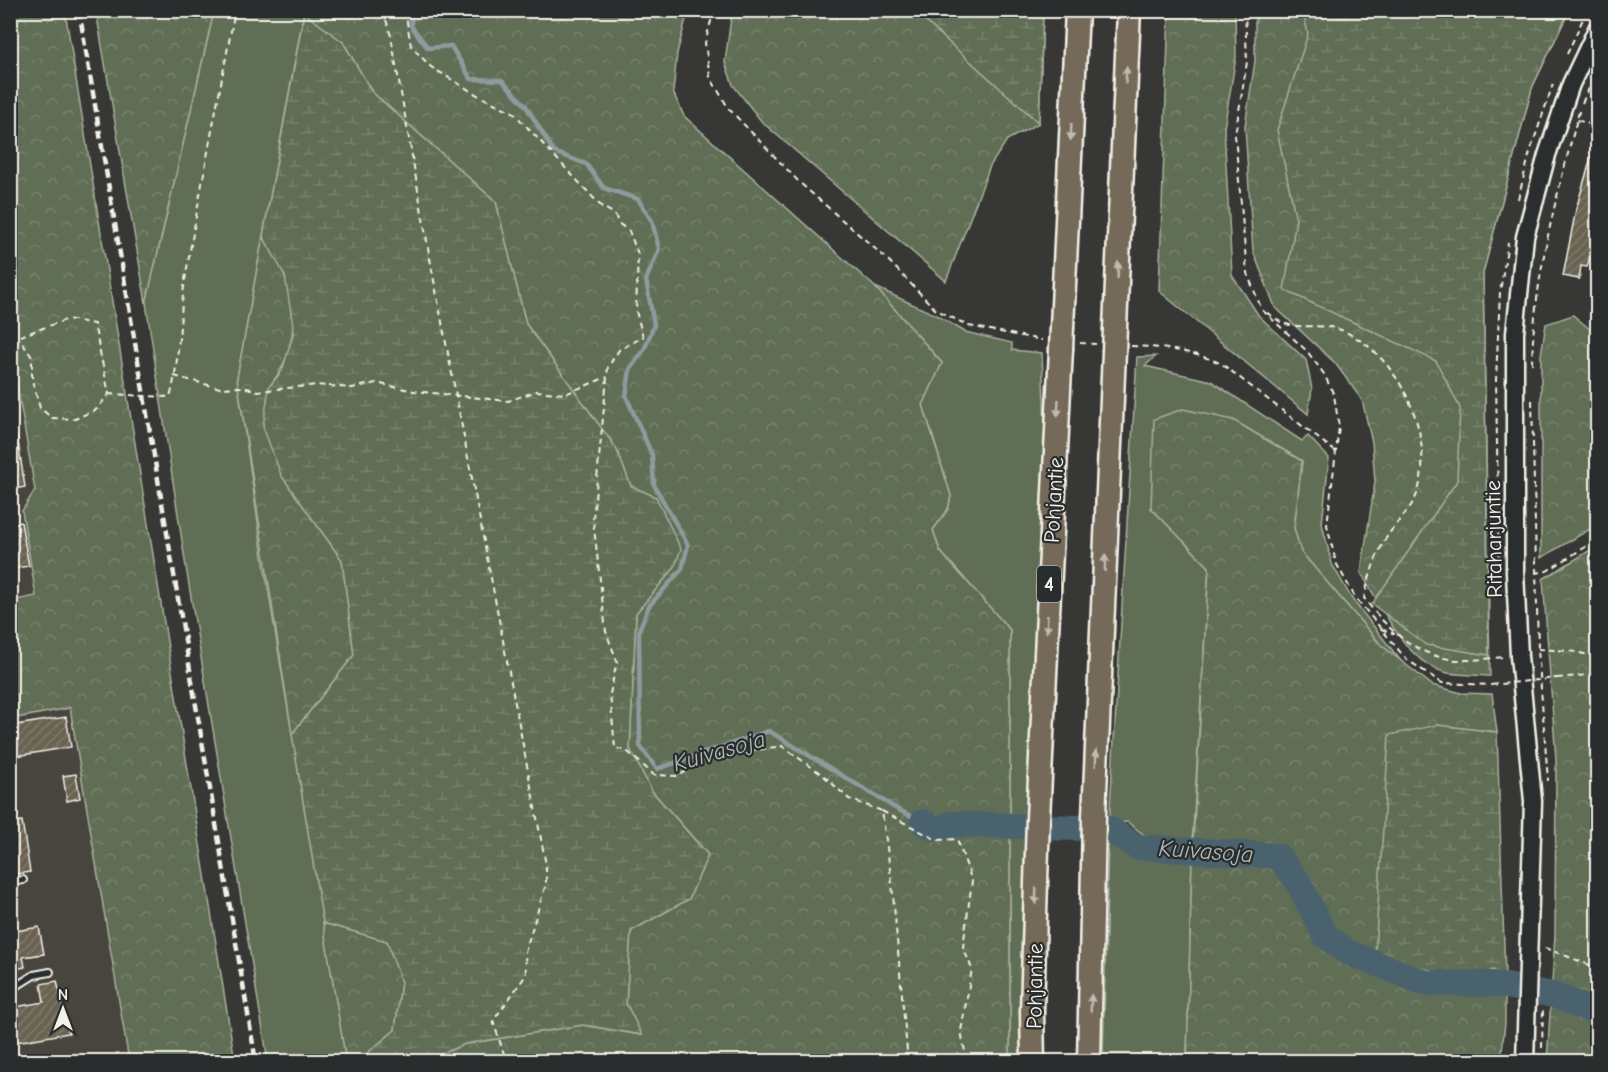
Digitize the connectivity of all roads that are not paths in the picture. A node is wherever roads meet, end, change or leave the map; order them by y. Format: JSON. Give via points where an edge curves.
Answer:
{"nodes":[{"id":1,"x":1077,"y":10,"type":"edge"},
{"id":2,"x":1129,"y":10,"type":"edge"},
{"id":3,"x":1598,"y":27,"type":"edge"},
{"id":4,"x":23,"y":880,"type":"dead end"},
{"id":5,"x":10,"y":882,"type":"edge"},
{"id":6,"x":50,"y":972,"type":"dead end"},
{"id":7,"x":10,"y":990,"type":"edge"},
{"id":8,"x":1033,"y":1062,"type":"edge"},
{"id":9,"x":1089,"y":1062,"type":"edge"},
{"id":10,"x":1525,"y":1062,"type":"edge"}],
"edges":[{"from":1,"to":8,"type":"highway","name":"Pohjantie","number":"4","one_way":true,"via":[[1038,828]]},
{"from":9,"to":2,"type":"highway","one_way":true,"via":[[1093,840]]},
{"from":3,"to":10,"type":"street","name":"Ritaharjuntie","via":[[1570,84],[1547,155],[1525,237],[1518,294],[1513,391],[1514,537],[1519,656],[1533,801],[1536,947]]},
{"from":4,"to":5,"type":"lane"},
{"from":6,"to":7,"type":"lane","via":[[34,975]]}]}
